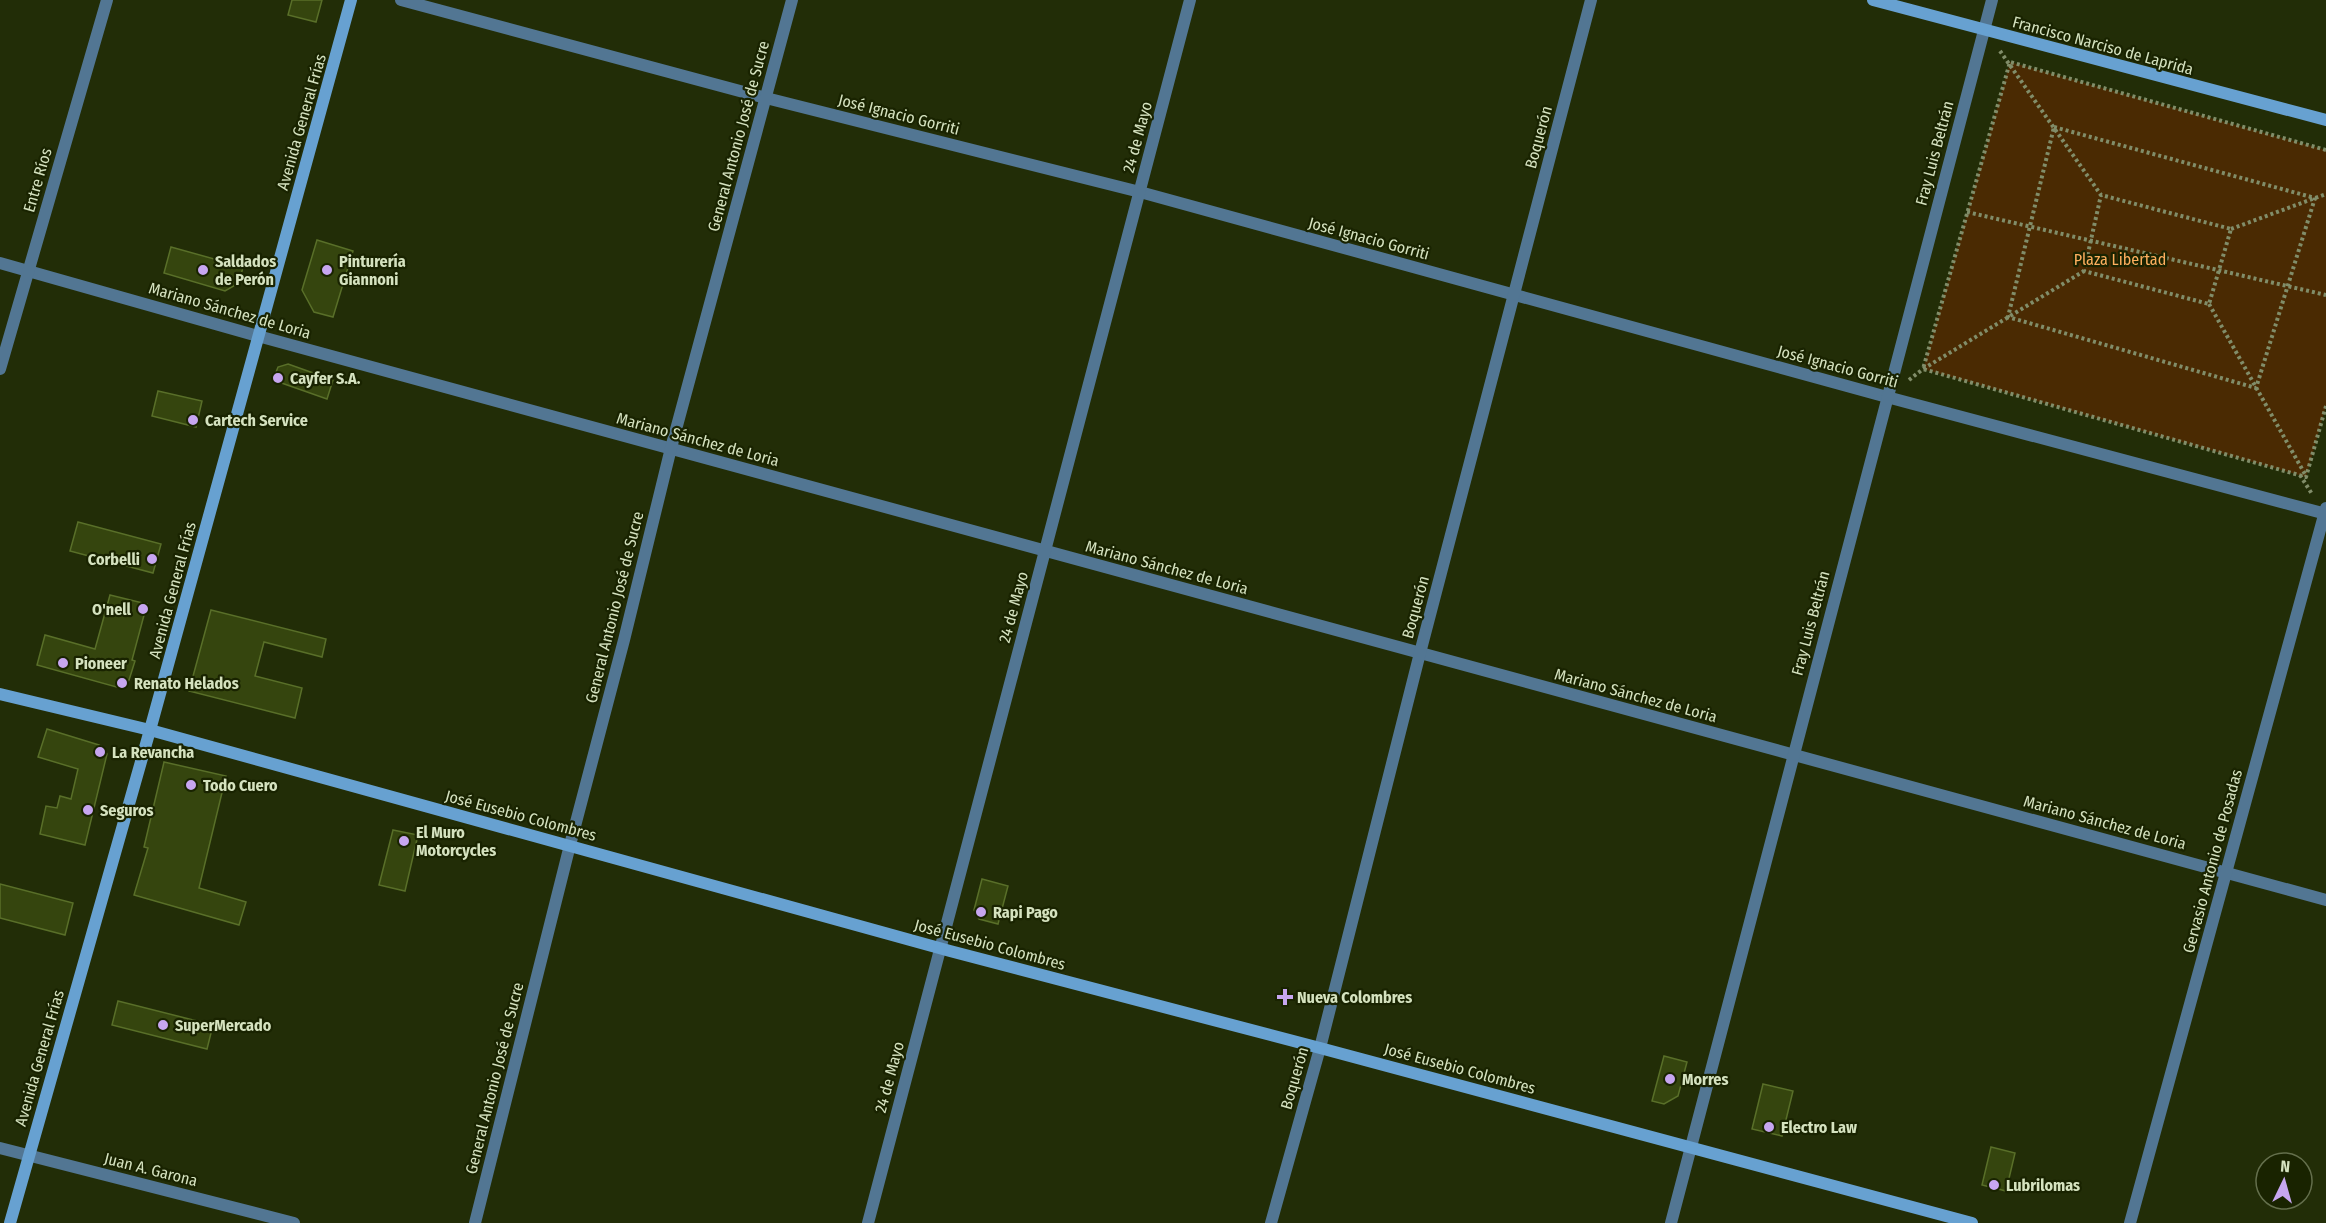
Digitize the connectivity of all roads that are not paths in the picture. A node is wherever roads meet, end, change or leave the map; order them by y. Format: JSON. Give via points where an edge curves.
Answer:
{"nodes":[{"id":1,"x":107,"y":0,"type":"edge"},
{"id":2,"x":351,"y":0,"type":"edge"},
{"id":3,"x":402,"y":0,"type":"edge"},
{"id":4,"x":792,"y":0,"type":"edge"},
{"id":5,"x":1190,"y":0,"type":"edge"},
{"id":6,"x":1591,"y":0,"type":"edge"},
{"id":7,"x":1873,"y":0,"type":"edge"},
{"id":8,"x":1992,"y":0,"type":"edge"},
{"id":9,"x":1983,"y":31,"type":"junction"},
{"id":10,"x":766,"y":98,"type":"junction"},
{"id":11,"x":2326,"y":120,"type":"edge"},
{"id":12,"x":1140,"y":192,"type":"junction"},
{"id":13,"x":0,"y":263,"type":"edge"},
{"id":14,"x":27,"y":271,"type":"junction"},
{"id":15,"x":1514,"y":294,"type":"junction"},
{"id":16,"x":258,"y":336,"type":"junction"},
{"id":17,"x":0,"y":369,"type":"edge"},
{"id":18,"x":1887,"y":397,"type":"junction"},
{"id":19,"x":671,"y":448,"type":"junction"},
{"id":20,"x":2326,"y":512,"type":"edge"},
{"id":21,"x":1044,"y":550,"type":"junction"},
{"id":22,"x":1420,"y":653,"type":"junction"},
{"id":23,"x":0,"y":694,"type":"edge"},
{"id":24,"x":150,"y":730,"type":"junction"},
{"id":25,"x":1793,"y":754,"type":"junction"},
{"id":26,"x":570,"y":845,"type":"junction"},
{"id":27,"x":2226,"y":872,"type":"junction"},
{"id":28,"x":2326,"y":900,"type":"edge"},
{"id":29,"x":941,"y":949,"type":"junction"},
{"id":30,"x":1320,"y":1048,"type":"junction"},
{"id":31,"x":1691,"y":1147,"type":"junction"},
{"id":32,"x":0,"y":1148,"type":"edge"},
{"id":33,"x":28,"y":1155,"type":"junction"},
{"id":34,"x":10,"y":1223,"type":"edge"},
{"id":35,"x":294,"y":1223,"type":"edge"},
{"id":36,"x":475,"y":1223,"type":"edge"},
{"id":37,"x":868,"y":1223,"type":"edge"},
{"id":38,"x":1270,"y":1223,"type":"edge"},
{"id":39,"x":1671,"y":1223,"type":"edge"},
{"id":40,"x":1972,"y":1223,"type":"edge"},
{"id":41,"x":2130,"y":1223,"type":"edge"}],
"edges":[{"from":1,"to":14,"type":"street","name":"Entre Ríos"},
{"from":2,"to":16,"type":"street","name":"Avenida General Frías"},
{"from":3,"to":10,"type":"street","name":"José Ignacio Gorriti"},
{"from":4,"to":10,"type":"street","name":"General Antonio José de Sucre"},
{"from":5,"to":12,"type":"street","name":"24 de Mayo"},
{"from":6,"to":15,"type":"street","name":"Boquerón"},
{"from":7,"to":9,"type":"street","name":"Francisco Narciso de Laprida"},
{"from":8,"to":9,"type":"street","name":"Fray Luis Beltrán"},
{"from":9,"to":11,"type":"street","name":"Francisco Narciso de Laprida"},
{"from":9,"to":18,"type":"street","name":"Fray Luis Beltrán"},
{"from":10,"to":12,"type":"street","name":"José Ignacio Gorriti"},
{"from":10,"to":19,"type":"street","name":"General Antonio José de Sucre"},
{"from":12,"to":15,"type":"street","name":"José Ignacio Gorriti"},
{"from":12,"to":21,"type":"street","name":"24 de Mayo"},
{"from":13,"to":14,"type":"street","name":"Mariano Sánchez de Loria"},
{"from":14,"to":16,"type":"street","name":"Mariano Sánchez de Loria"},
{"from":14,"to":17,"type":"street","name":"Entre Ríos"},
{"from":15,"to":18,"type":"street","name":"José Ignacio Gorriti"},
{"from":15,"to":22,"type":"street","name":"Boquerón"},
{"from":16,"to":19,"type":"street","name":"Mariano Sánchez de Loria"},
{"from":16,"to":24,"type":"street","name":"Avenida General Frías"},
{"from":18,"to":20,"type":"street","name":"José Ignacio Gorriti"},
{"from":18,"to":25,"type":"street","name":"Fray Luis Beltrán"},
{"from":19,"to":21,"type":"street","name":"Mariano Sánchez de Loria"},
{"from":19,"to":26,"type":"street","name":"General Antonio José de Sucre"},
{"from":20,"to":27,"type":"street","name":"Gervasio Antonio de Posadas"},
{"from":21,"to":22,"type":"street","name":"Mariano Sánchez de Loria"},
{"from":21,"to":29,"type":"street","name":"24 de Mayo"},
{"from":22,"to":25,"type":"street","name":"Mariano Sánchez de Loria"},
{"from":22,"to":30,"type":"street","name":"Boquerón"},
{"from":23,"to":24,"type":"street","name":"José Eusebio Colombres"},
{"from":24,"to":26,"type":"street","name":"José Eusebio Colombres"},
{"from":24,"to":33,"type":"street","name":"Avenida General Frías"},
{"from":25,"to":27,"type":"street","name":"Mariano Sánchez de Loria"},
{"from":25,"to":31,"type":"street","name":"Fray Luis Beltrán"},
{"from":26,"to":29,"type":"street","name":"José Eusebio Colombres"},
{"from":26,"to":36,"type":"street","name":"General Antonio José de Sucre"},
{"from":27,"to":28,"type":"street","name":"Mariano Sánchez de Loria"},
{"from":27,"to":41,"type":"street","name":"Gervasio Antonio de Posadas"},
{"from":29,"to":30,"type":"street","name":"José Eusebio Colombres"},
{"from":29,"to":37,"type":"street","name":"24 de Mayo"},
{"from":30,"to":31,"type":"street","name":"José Eusebio Colombres"},
{"from":30,"to":38,"type":"street","name":"Boquerón"},
{"from":31,"to":39,"type":"street","name":"Fray Luis Beltrán"},
{"from":31,"to":40,"type":"street","name":"José Eusebio Colombres"},
{"from":32,"to":33,"type":"street","name":"Juan A. Garona"},
{"from":33,"to":34,"type":"street","name":"Avenida General Frías"},
{"from":33,"to":35,"type":"street","name":"Juan A. Garona"}]}
